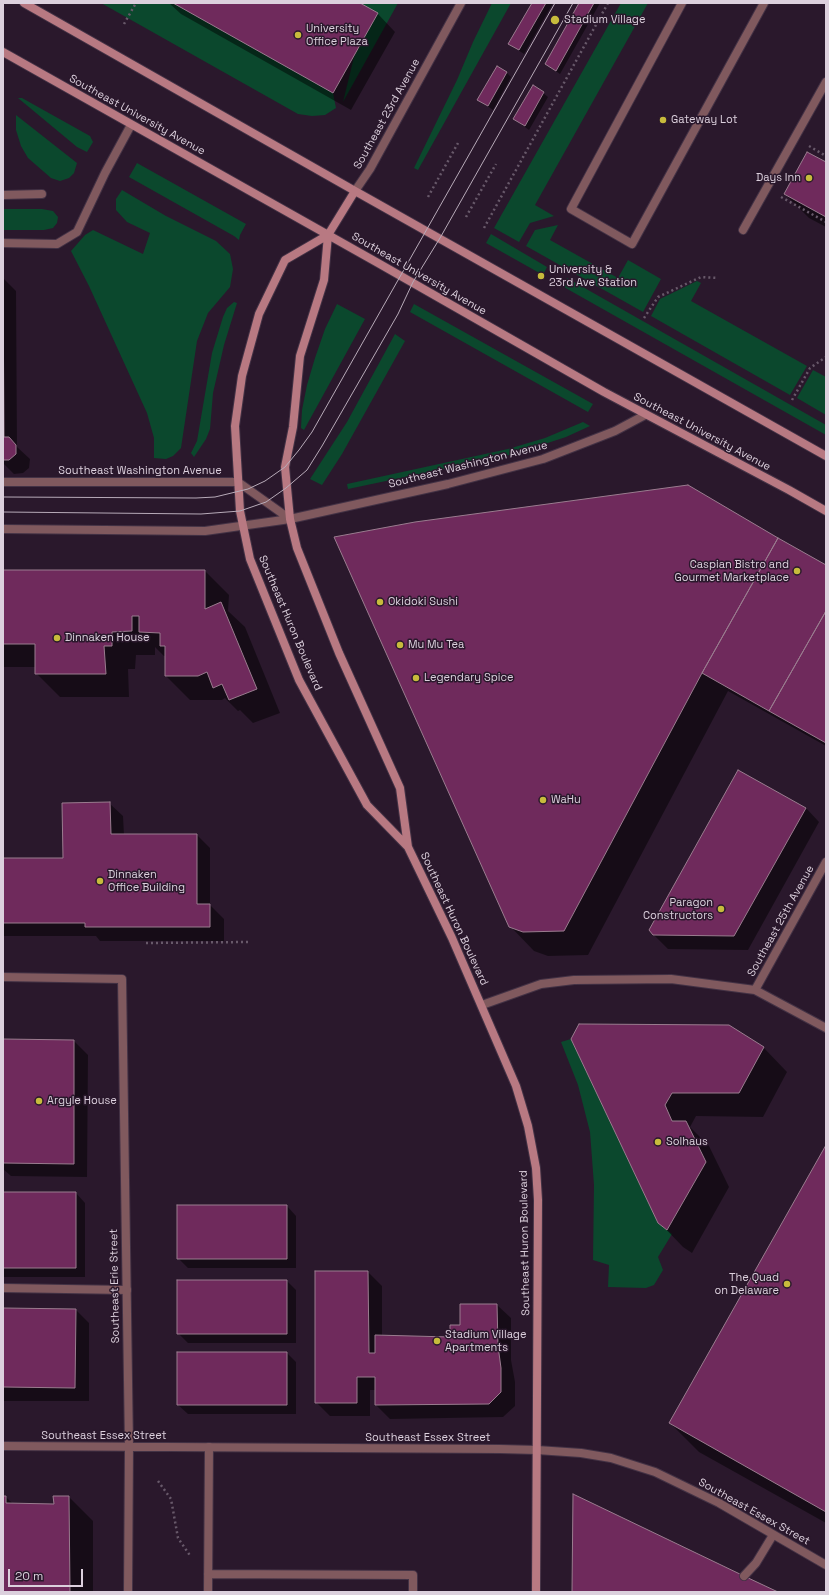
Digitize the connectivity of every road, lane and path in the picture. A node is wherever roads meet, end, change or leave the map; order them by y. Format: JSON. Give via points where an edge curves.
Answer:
{"nodes":[{"id":1,"x":24,"y":3,"type":"edge"},
{"id":2,"x":136,"y":3,"type":"edge"},
{"id":3,"x":461,"y":3,"type":"edge"},
{"id":4,"x":608,"y":3,"type":"edge"},
{"id":5,"x":682,"y":3,"type":"edge"},
{"id":6,"x":763,"y":3,"type":"edge"},
{"id":7,"x":124,"y":24,"type":"dead end"},
{"id":8,"x":3,"y":52,"type":"edge"},
{"id":9,"x":826,"y":82,"type":"edge"},
{"id":10,"x":131,"y":125,"type":"junction"},
{"id":11,"x":458,"y":143,"type":"dead end"},
{"id":12,"x":805,"y":152,"type":"dead end"},
{"id":13,"x":826,"y":156,"type":"edge"},
{"id":14,"x":496,"y":164,"type":"dead end"},
{"id":15,"x":784,"y":190,"type":"dead end"},
{"id":16,"x":355,"y":192,"type":"junction"},
{"id":17,"x":42,"y":194,"type":"dead end"},
{"id":18,"x":3,"y":195,"type":"edge"},
{"id":19,"x":428,"y":197,"type":"dead end"},
{"id":20,"x":466,"y":217,"type":"dead end"},
{"id":21,"x":826,"y":222,"type":"edge"},
{"id":22,"x":484,"y":228,"type":"dead end"},
{"id":23,"x":743,"y":230,"type":"dead end"},
{"id":24,"x":328,"y":235,"type":"junction"},
{"id":25,"x":3,"y":243,"type":"edge"},
{"id":26,"x":718,"y":278,"type":"dead end"},
{"id":27,"x":644,"y":318,"type":"dead end"},
{"id":28,"x":826,"y":357,"type":"edge"},
{"id":29,"x":792,"y":400,"type":"dead end"},
{"id":30,"x":645,"y":415,"type":"junction"},
{"id":31,"x":826,"y":456,"type":"edge"},
{"id":32,"x":3,"y":482,"type":"edge"},
{"id":33,"x":238,"y":482,"type":"junction"},
{"id":34,"x":826,"y":511,"type":"edge"},
{"id":35,"x":290,"y":519,"type":"junction"},
{"id":36,"x":244,"y":526,"type":"junction"},
{"id":37,"x":3,"y":529,"type":"edge"},
{"id":38,"x":408,"y":846,"type":"junction"},
{"id":39,"x":826,"y":862,"type":"edge"},
{"id":40,"x":146,"y":942,"type":"dead end"},
{"id":41,"x":248,"y":942,"type":"dead end"},
{"id":42,"x":3,"y":977,"type":"edge"},
{"id":43,"x":755,"y":990,"type":"junction"},
{"id":44,"x":482,"y":1005,"type":"junction"},
{"id":45,"x":826,"y":1028,"type":"edge"},
{"id":46,"x":3,"y":1288,"type":"edge"},
{"id":47,"x":126,"y":1290,"type":"junction"},
{"id":48,"x":3,"y":1446,"type":"edge"},
{"id":49,"x":129,"y":1447,"type":"junction"},
{"id":50,"x":209,"y":1447,"type":"junction"},
{"id":51,"x":537,"y":1450,"type":"junction"},
{"id":52,"x":158,"y":1481,"type":"dead end"},
{"id":53,"x":773,"y":1535,"type":"junction"},
{"id":54,"x":178,"y":1538,"type":"dead end"},
{"id":55,"x":826,"y":1565,"type":"edge"},
{"id":56,"x":208,"y":1574,"type":"junction"},
{"id":57,"x":744,"y":1576,"type":"dead end"},
{"id":58,"x":128,"y":1592,"type":"edge"},
{"id":59,"x":208,"y":1592,"type":"edge"},
{"id":60,"x":413,"y":1592,"type":"edge"},
{"id":61,"x":536,"y":1592,"type":"edge"}],
"edges":[{"from":1,"to":16,"type":"main road"},
{"from":2,"to":7,"type":"path"},
{"from":3,"to":16,"type":"street","name":"Southeast 23rd Avenue"},
{"from":4,"to":22,"type":"path"},
{"from":5,"to":6,"type":"street","via":[[571,209],[632,244]]},
{"from":8,"to":10,"type":"main road","name":"Southeast University Avenue"},
{"from":9,"to":23,"type":"street"},
{"from":10,"to":24,"type":"main road","name":"Southeast University Avenue"},
{"from":10,"to":25,"type":"street","via":[[77,232],[57,244]]},
{"from":11,"to":19,"type":"path"},
{"from":12,"to":13,"type":"path","via":[[808,146]]},
{"from":14,"to":20,"type":"path"},
{"from":15,"to":21,"type":"path","via":[[780,197]]},
{"from":16,"to":24,"type":"main road","name":"Southeast 23rd Avenue"},
{"from":16,"to":31,"type":"main road"},
{"from":17,"to":18,"type":"street"},
{"from":24,"to":30,"type":"main road","name":"Southeast University Avenue"},
{"from":24,"to":33,"type":"main road","name":"Southeast Huron Boulevard","via":[[286,260],[259,314],[242,376],[236,419]]},
{"from":24,"to":35,"type":"main road","name":"Southeast Huron Boulevard","via":[[324,280],[300,356],[293,427],[285,467]]},
{"from":26,"to":27,"type":"path","via":[[701,277],[658,297]]},
{"from":28,"to":29,"type":"path","via":[[810,368]]},
{"from":30,"to":34,"type":"main road","name":"Southeast University Avenue"},
{"from":30,"to":35,"type":"street","name":"Southeast Washington Avenue","via":[[543,459],[448,484]]},
{"from":32,"to":33,"type":"street","name":"Southeast Washington Avenue"},
{"from":33,"to":35,"type":"street"},
{"from":33,"to":36,"type":"main road","name":"Southeast Huron Boulevard"},
{"from":35,"to":36,"type":"street","name":"Southeast Washington Avenue"},
{"from":35,"to":38,"type":"main road","name":"Southeast Huron Boulevard","via":[[297,548],[332,636],[400,788]]},
{"from":36,"to":37,"type":"street","name":"Southeast Washington Avenue","via":[[205,531]]},
{"from":36,"to":38,"type":"main road","name":"Southeast Huron Boulevard","via":[[250,559],[300,680],[367,805]]},
{"from":38,"to":44,"type":"main road","name":"Southeast Huron Boulevard"},
{"from":39,"to":43,"type":"street","name":"Southeast 25th Avenue"},
{"from":40,"to":41,"type":"path"},
{"from":42,"to":47,"type":"street","name":"Southeast Erie Street","via":[[122,979]]},
{"from":43,"to":44,"type":"street","via":[[671,979],[574,980],[542,984]]},
{"from":43,"to":45,"type":"street"},
{"from":44,"to":51,"type":"main road","name":"Southeast Huron Boulevard","via":[[516,1086],[528,1126],[536,1168]]},
{"from":46,"to":47,"type":"street"},
{"from":47,"to":49,"type":"street","name":"Southeast Erie Street"},
{"from":48,"to":49,"type":"street","name":"Southeast Essex Street"},
{"from":49,"to":50,"type":"street","name":"Southeast Essex Street"},
{"from":49,"to":58,"type":"street","name":"Southeast Erie Street"},
{"from":50,"to":51,"type":"street","name":"Southeast Essex Street"},
{"from":50,"to":56,"type":"street"},
{"from":51,"to":53,"type":"street","name":"Southeast Essex Street","via":[[611,1458],[656,1472],[719,1503]]},
{"from":51,"to":61,"type":"main road","name":"Southeast Huron Boulevard"},
{"from":52,"to":54,"type":"path","via":[[171,1499]]},
{"from":53,"to":55,"type":"street","name":"Southeast Essex Street"},
{"from":53,"to":57,"type":"street","via":[[756,1563]]},
{"from":56,"to":59,"type":"street"},
{"from":56,"to":60,"type":"street","via":[[414,1575]]}]}
